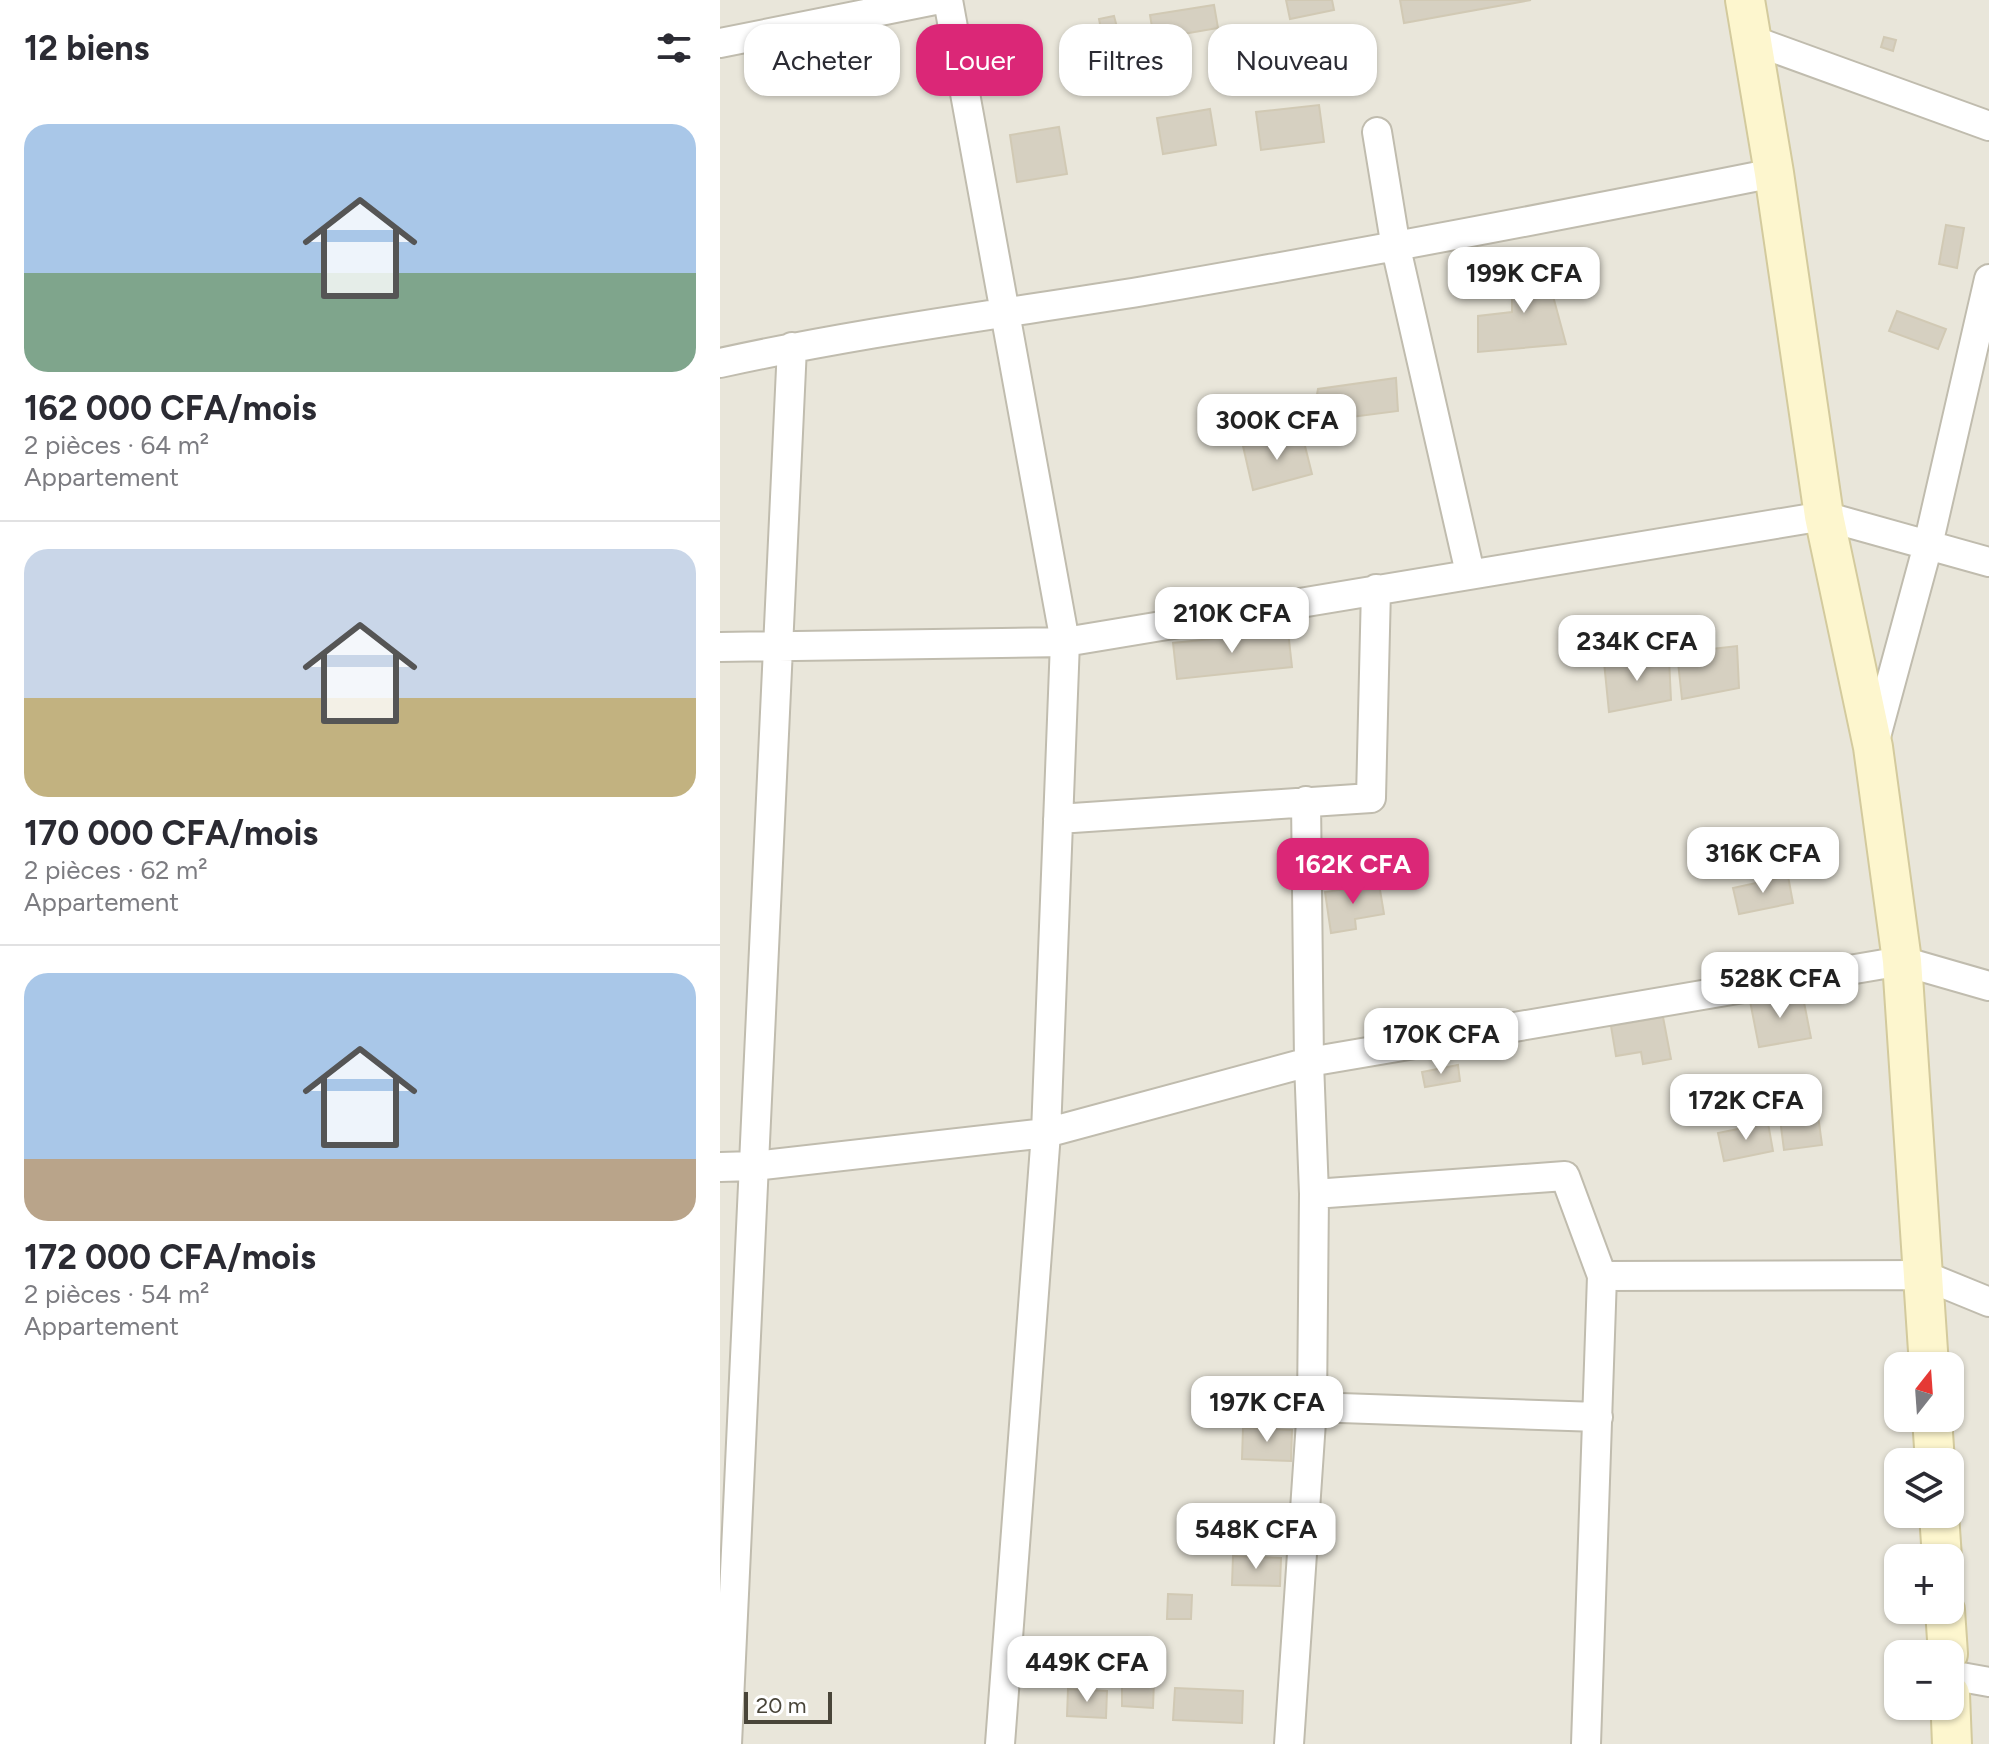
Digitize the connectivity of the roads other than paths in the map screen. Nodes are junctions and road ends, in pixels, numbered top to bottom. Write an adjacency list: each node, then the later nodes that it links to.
1 (935, 0): 5 (street)
2 (948, 0): 11 (street)
3 (1745, 0): 4 (main road)
4 (1752, 40): 6 (street); 8 (main road)
5 (720, 43)
6 (1989, 126)
7 (1377, 132): 9 (street)
8 (1774, 173): 9 (street); 14 (main road)
9 (1396, 248): 11 (street); 17 (street)
10 (1989, 279): 15 (street)
11 (1005, 314): 12 (street); 19 (street)
12 (792, 347): 13 (street); 21 (street)
13 (720, 363)
14 (1824, 516): 15 (street); 17 (street); 22 (main road)
15 (1928, 545): 16 (street); 22 (street)
16 (1989, 562)
17 (1470, 573): 18 (street)
18 (1376, 589): 19 (street); 23 (street)
19 (1065, 642): 21 (street); 24 (street)
20 (720, 647): 21 (street)
21 (778, 647): 29 (street)
22 (1873, 747): 25 (main road)
23 (1306, 801): 24 (street); 27 (street)
24 (1058, 819): 28 (street)
25 (1902, 961): 26 (street); 27 (street); 32 (main road)
26 (1989, 986)
27 (1309, 1062): 28 (street); 31 (street)
28 (1046, 1133): 29 (street); 42 (street)
29 (754, 1166): 30 (street); 41 (street)
30 (720, 1167)
31 (1314, 1194): 33 (street); 36 (street)
32 (1923, 1275): 33 (street); 34 (street); 35 (main road)
33 (1602, 1276): 37 (street)
34 (1989, 1302)
35 (1928, 1352)
36 (1312, 1407): 37 (street); 43 (street)
37 (1598, 1417): 44 (street)
38 (1964, 1678): 39 (street)
39 (1989, 1682)
40 (1951, 1720): 45 (main road)
41 (727, 1744)
42 (1000, 1744)
43 (1289, 1744)
44 (1586, 1744)
45 (1952, 1744)

